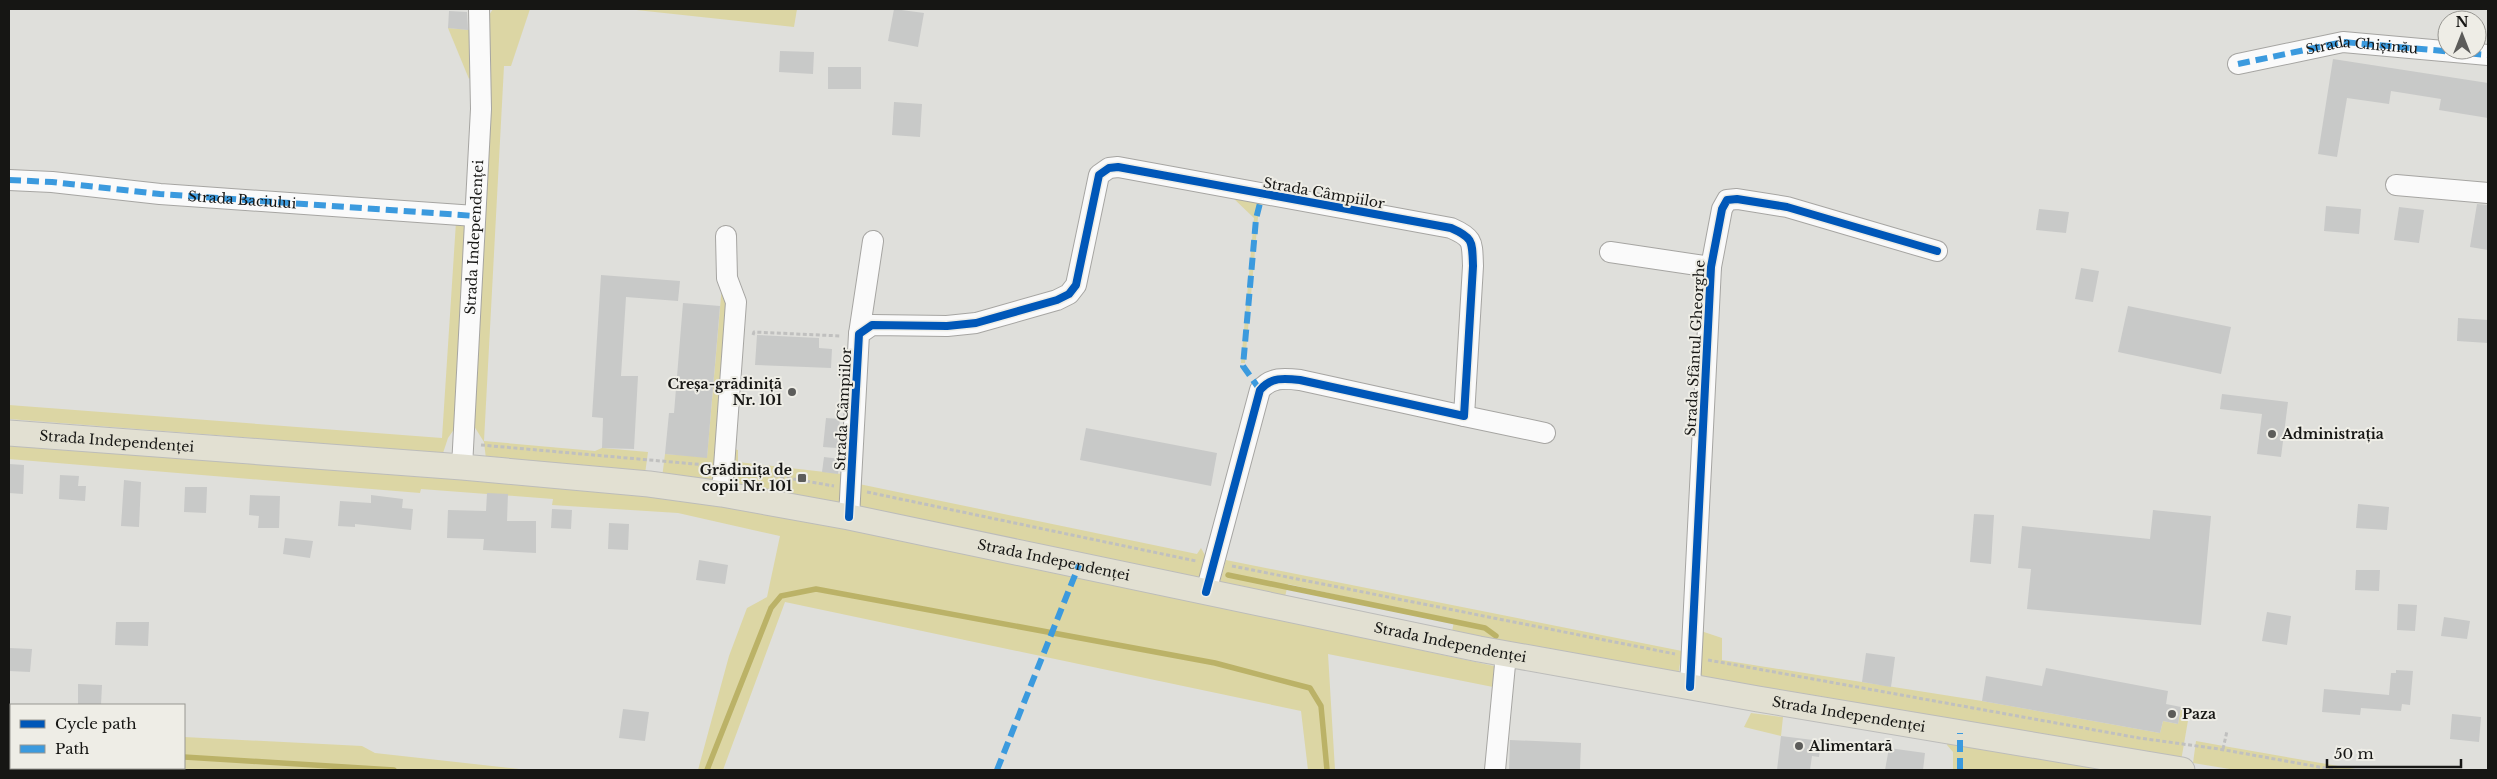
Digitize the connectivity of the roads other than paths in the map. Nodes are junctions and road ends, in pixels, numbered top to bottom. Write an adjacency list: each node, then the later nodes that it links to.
1 (478, 9): 7 (street, Strada Independenței)
2 (2488, 55): 3 (street, Strada Chișinău)
3 (2238, 64)
4 (9, 180): 7 (street, Strada Baciului)
5 (2396, 184): 6 (street)
6 (2488, 193)
7 (475, 216): 17 (street, Strada Independenței)
8 (726, 236): 18 (street)
9 (873, 241): 13 (street, Strada Câmpiilor)
10 (1938, 251): 12 (street, Strada Sfântul Gheorghe)
11 (1610, 252): 12 (street)
12 (1711, 267): 22 (street, Strada Sfântul Gheorghe)
13 (859, 334): 14 (street, Strada Câmpiilor); 19 (street, Strada Câmpiilor)
14 (1464, 416): 15 (street); 20 (street)
15 (1545, 432)
16 (9, 433): 17 (main road, Strada Independenței)
17 (462, 467): 18 (main road, Strada Independenței)
18 (722, 494): 19 (main road, Strada Independenței)
19 (849, 517): 20 (main road, Strada Independenței)
20 (1206, 592): 21 (main road, Strada Independenței)
21 (1506, 654): 22 (main road, Strada Independenței); 23 (street)
22 (1690, 688): 24 (main road, Strada Independenței)
23 (1495, 770)
24 (2182, 770)

